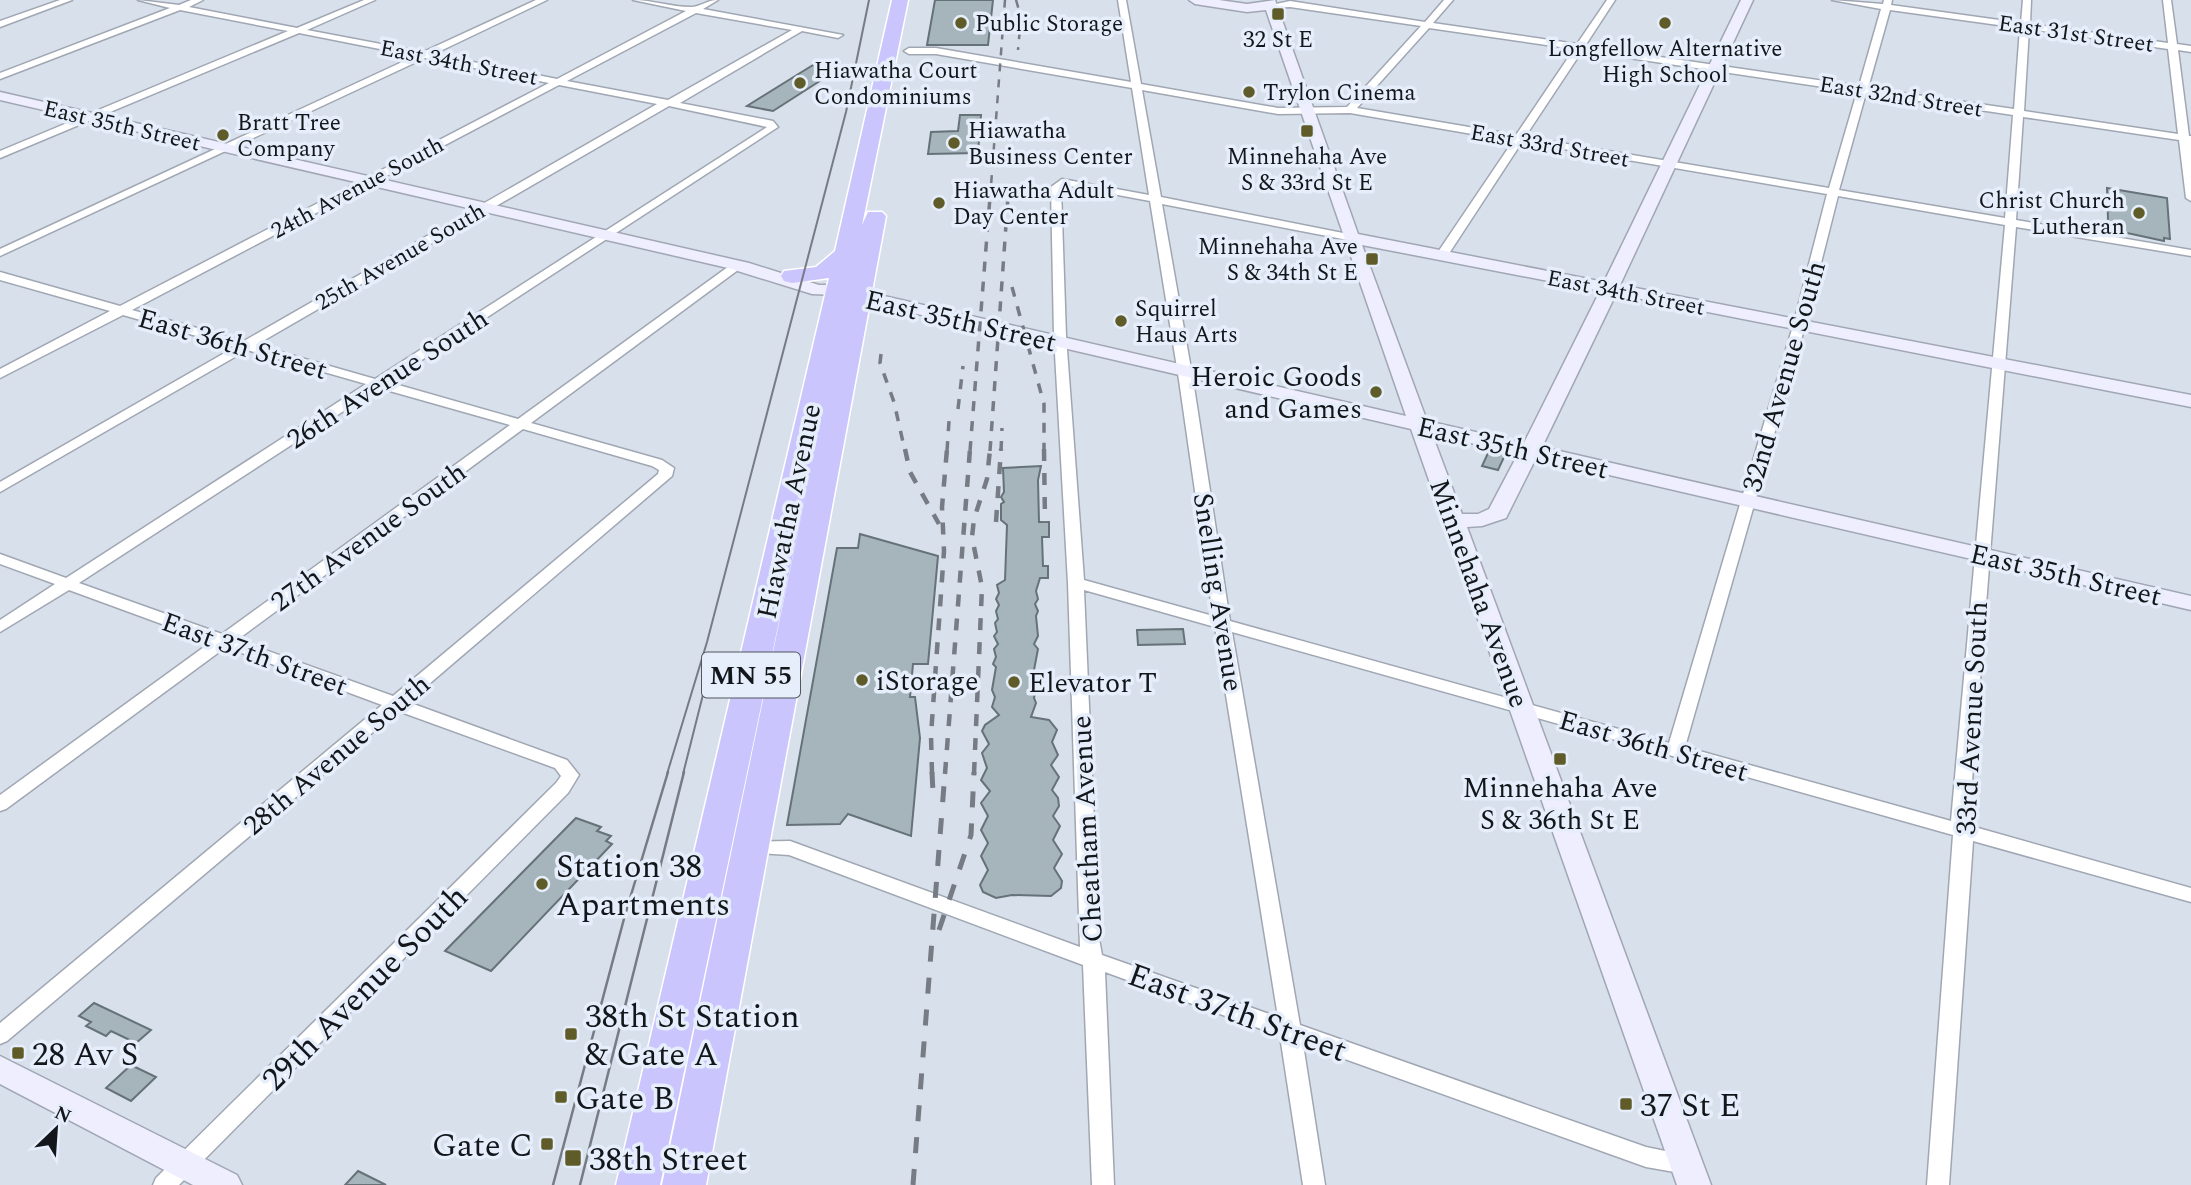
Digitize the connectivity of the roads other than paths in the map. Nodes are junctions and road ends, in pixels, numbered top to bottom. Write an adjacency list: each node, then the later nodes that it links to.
1 (68, 0): 22 (street)
2 (142, 0): 20 (street, East 34th Street)
3 (199, 0): 20 (street)
4 (371, 0): 26 (street)
5 (542, 0): 33 (street)
6 (637, 0): 21 (street)
7 (713, 0): 21 (street, 24th Avenue South)
8 (900, 0): 61 (highway, Hiawatha Avenue / MN 55)
9 (1122, 0): 37 (street, Snelling Avenue)
10 (1195, 0): 18 (street, East 32nd Street)
11 (1449, 0): 23 (street)
12 (1611, 0): 30 (street)
13 (1748, 0): 34 (street)
14 (1836, 0): 19 (street, East 31st Street)
15 (2026, 0): 24 (street, 33rd Avenue South)
16 (2167, 0): 29 (street)
17 (1290, 2): 18 (street, East 32nd Street); 23 (street, East 32nd Street)
18 (1270, 3): 42 (street, Minnehaha Avenue)
19 (1888, 4): 24 (street, East 31st Street); 38 (street, 32nd Avenue South)
20 (180, 8): 26 (street, East 34th Street); 35 (street)
21 (695, 10): 25 (street); 36 (street, 24th Avenue South)
22 (0, 24)
23 (1427, 25): 30 (street, East 32nd Street); 41 (street)
24 (2025, 26): 29 (street, East 31st Street); 43 (street, 33rd Avenue South)
25 (801, 28): 28 (street); 40 (street, 25th Avenue South)
26 (299, 30): 33 (street, East 34th Street); 44 (street)
27 (913, 32): 32 (highway, Hiawatha Avenue / MN 55)
28 (838, 35)
29 (2172, 46): 31 (street, East 31st Street); 47 (street)
30 (1581, 48): 34 (street, East 32nd Street); 46 (street)
31 (2191, 49)
32 (909, 51): 37 (street, East 33rd Street); 68 (highway, Hiawatha Avenue / MN 55)
33 (424, 55): 36 (street, East 34th Street); 48 (street)
34 (1715, 68): 38 (street, East 32nd Street); 50 (street)
35 (0, 76)
36 (558, 81): 40 (street, East 34th Street); 51 (street, 24th Avenue South)
37 (1138, 87): 42 (street, East 33rd Street); 54 (street, Snelling Avenue)
38 (1863, 91): 43 (street, East 32nd Street); 53 (street, 32nd Avenue South)
39 (0, 96): 44 (street, East 35th Street)
40 (669, 103): 45 (street, East 34th Street); 56 (street, 25th Avenue South)
41 (1350, 110): 42 (street, East 33rd Street); 46 (street, East 33rd Street)
42 (1306, 111): 59 (street, Minnehaha Avenue)
43 (2019, 114): 47 (street, East 32nd Street); 57 (street, 33rd Avenue South)
44 (91, 117): 48 (street, East 35th Street); 49 (street)
45 (774, 127): 58 (street, 26th Avenue South)
46 (1519, 139): 50 (street, East 33rd Street); 63 (street)
47 (2188, 139): 55 (street)
48 (224, 148): 51 (street, East 35th Street); 60 (street)
49 (0, 155)
50 (1667, 164): 53 (street, East 33rd Street); 67 (street)
51 (368, 182): 56 (street, East 35th Street); 69 (street, 24th Avenue South)
52 (1062, 182): 54 (street, East 34th Street); 71 (street, Cheatham Avenue)
53 (1833, 193): 57 (street, East 33rd Street); 70 (street, 32nd Avenue South)
54 (1154, 198): 59 (street, East 34th Street); 74 (street, Snelling Avenue)
55 (2191, 198)
56 (482, 209): 58 (street, East 35th Street); 72 (street, 25th Avenue South)
57 (2010, 223): 62 (street, East 33rd Street); 73 (street, 33rd Avenue South)
58 (605, 237): 64 (street, East 35th Street); 76 (street, 26th Avenue South)
59 (1353, 237): 63 (street, East 34th Street); 79 (street, Minnehaha Avenue)
60 (0, 253)
61 (846, 253): 66 (highway); 68 (highway, Hiawatha Avenue / MN 55)
62 (2191, 253)
63 (1442, 255): 67 (street, East 34th Street)
64 (736, 267): 66 (street, East 35th Street); 68 (street, East 35th Street); 78 (street, 27th Avenue South)
65 (0, 276): 69 (street, East 36th Street)
66 (792, 276): 68 (street, East 35th Street)
67 (1611, 290): 70 (street, East 34th Street); 80 (street)
68 (847, 293): 71 (street, East 35th Street); 99 (highway, Hiawatha Avenue / MN 55); 108 (highway, Hiawatha Avenue / MN 55)
69 (121, 311): 72 (street, East 36th Street); 75 (street, 24th Avenue South)
70 (1800, 326): 73 (street, East 34th Street); 83 (street, 32nd Avenue South)
71 (1061, 343): 74 (street, East 35th Street); 87 (street, Cheatham Avenue)
72 (246, 346): 76 (street, East 36th Street); 82 (street, 25th Avenue South)
73 (1998, 365): 77 (street, East 34th Street); 85 (street, 33rd Avenue South)
74 (1185, 372): 79 (street, East 35th Street); 90 (street, Snelling Avenue)
75 (0, 374)
76 (377, 384): 78 (street, East 36th Street); 88 (street, 26th Avenue South)
77 (2191, 401)
78 (520, 424): 81 (street, East 36th Street); 92 (street, 27th Avenue South)
79 (1421, 426): 80 (street, East 35th Street); 84 (street, Minnehaha Avenue)
80 (1529, 452): 83 (street, East 35th Street); 84 (street)
81 (667, 468): 93 (street, 28th Avenue South)
82 (0, 488)
83 (1748, 501): 85 (street, East 35th Street); 95 (street, 32nd Avenue South)
84 (1453, 521): 94 (street, Minnehaha Avenue)
85 (1982, 555): 89 (street, East 35th Street); 98 (street, 33rd Avenue South)
86 (0, 559): 88 (street, East 37th Street)
87 (1076, 583): 90 (street, East 36th Street); 101 (street, Cheatham Avenue)
88 (68, 584): 91 (street, 26th Avenue South); 92 (street, East 37th Street)
89 (2191, 603)
90 (1224, 624): 94 (street, East 36th Street); 102 (street, Snelling Avenue)
91 (0, 627)
92 (224, 641): 93 (street, East 37th Street); 97 (street, 27th Avenue South)
93 (396, 704): 96 (street, East 37th Street); 103 (street, 28th Avenue South)
94 (1521, 708): 95 (street, East 36th Street); 105 (street, Minnehaha Avenue)
95 (1675, 751): 98 (street, East 36th Street)
96 (562, 788): 106 (street, 29th Avenue South)
97 (0, 804)
98 (1962, 831): 100 (street, East 36th Street); 112 (street, 33rd Avenue South)
99 (751, 847): 101 (street, East 37th Street); 109 (highway, Hiawatha Avenue / MN 55)
100 (2191, 895)
101 (1092, 959): 102 (street, East 37th Street); 110 (street, Cheatham Avenue)
102 (1291, 1031): 105 (street, East 37th Street); 111 (street, Snelling Avenue)
103 (0, 1035)
104 (0, 1069): 106 (street)
105 (1690, 1174)
106 (175, 1175): 107 (street)
107 (225, 1185)
108 (638, 1185)
109 (684, 1185)
110 (1103, 1185)
111 (1314, 1185)
112 (1938, 1185)

